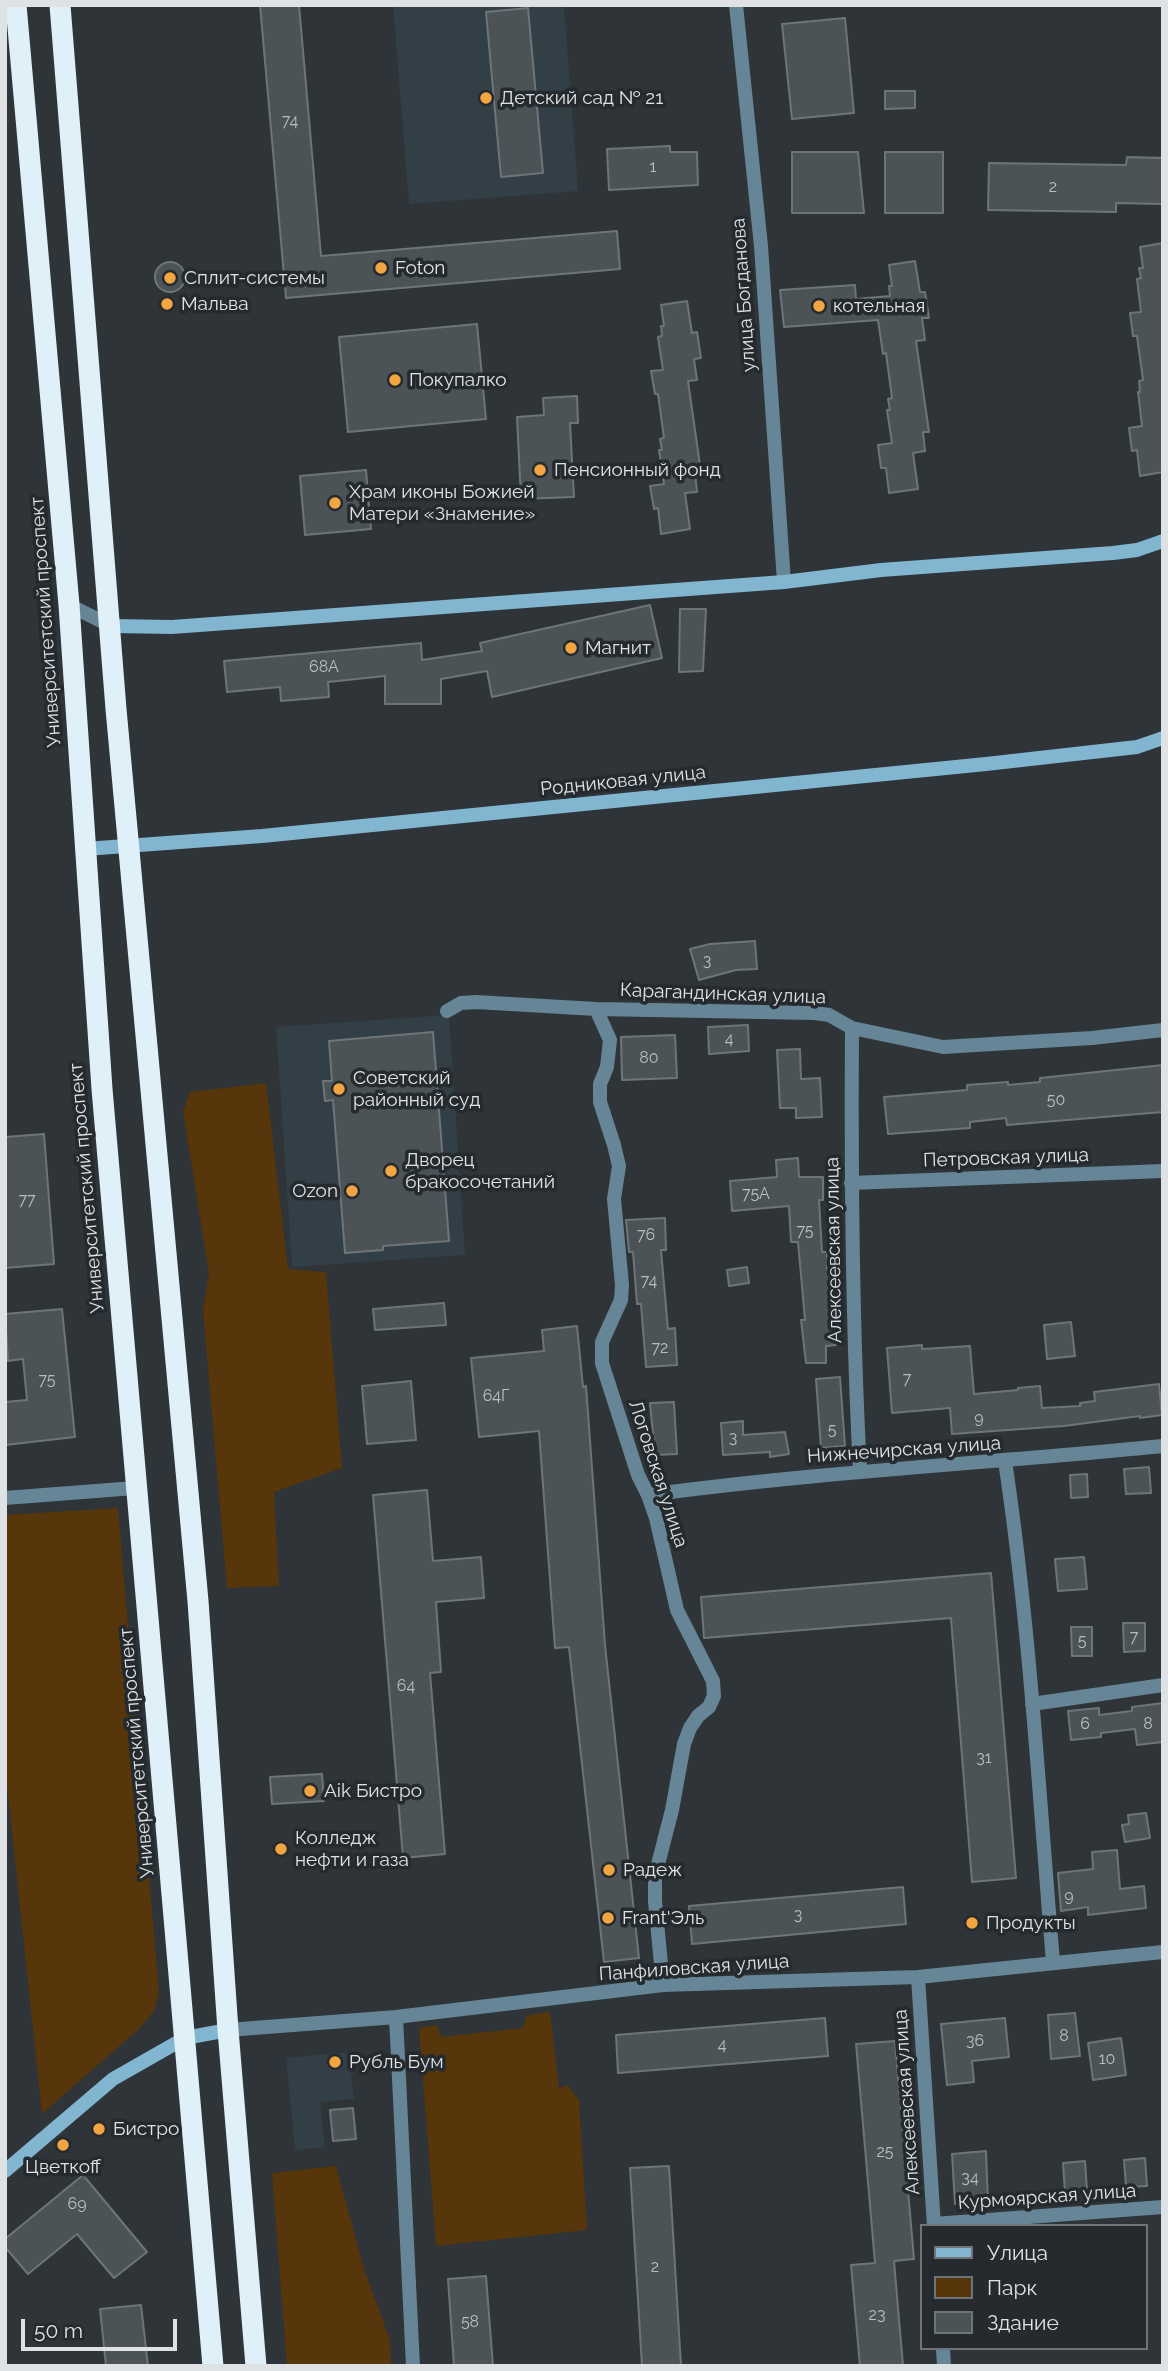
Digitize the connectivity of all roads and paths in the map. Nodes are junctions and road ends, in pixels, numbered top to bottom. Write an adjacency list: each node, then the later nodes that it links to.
1 (16, 5): 6 (highway, Университетский проспект)
2 (60, 5): 7 (highway)
3 (736, 5): 5 (street, улица Богданова)
4 (1163, 541): 5 (street)
5 (784, 582): 7 (street)
6 (69, 605): 7 (street); 10 (highway, Университетский проспект)
7 (111, 626): 9 (highway)
8 (1163, 738): 9 (street, Родниковая улица)
9 (129, 846): 10 (street, Родниковая улица); 30 (highway)
10 (85, 849): 20 (highway, Университетский проспект)
11 (596, 1009): 12 (street, Карагандинская улица); 13 (street, Карагандинская улица); 21 (street, Логовская улица)
12 (447, 1011)
13 (852, 1028): 14 (street, Карагандинская улица); 16 (street, Алексеевская улица)
14 (1163, 1030)
15 (1163, 1171): 16 (street, Петровская улица)
16 (851, 1183): 19 (street, Алексеевская улица)
17 (1163, 1446): 18 (street, Нижнечирская улица)
18 (1005, 1461): 19 (street, Нижнечирская улица); 24 (street)
19 (860, 1471): 21 (street, Нижнечирская улица)
20 (135, 1488): 22 (street); 31 (highway, Университетский проспект)
21 (648, 1495): 28 (street, Логовская улица)
22 (5, 1499)
23 (1163, 1685): 24 (street)
24 (1032, 1704): 26 (street)
25 (1163, 1952): 26 (street, Панфиловская улица)
26 (1053, 1962): 27 (street, Панфиловская улица)
27 (918, 1976): 28 (street, Панфиловская улица); 34 (street, Алексеевская улица)
28 (663, 1985): 29 (street, Панфиловская улица)
29 (396, 2017): 30 (street, Панфиловская улица); 38 (street)
30 (228, 2030): 31 (street); 37 (highway)
31 (185, 2039): 32 (street); 36 (highway, Университетский проспект)
32 (5, 2171)
33 (1163, 2207): 35 (street, Курмоярская улица)
34 (934, 2224)
35 (947, 2224)
36 (213, 2366)
37 (256, 2366)
38 (413, 2366)

